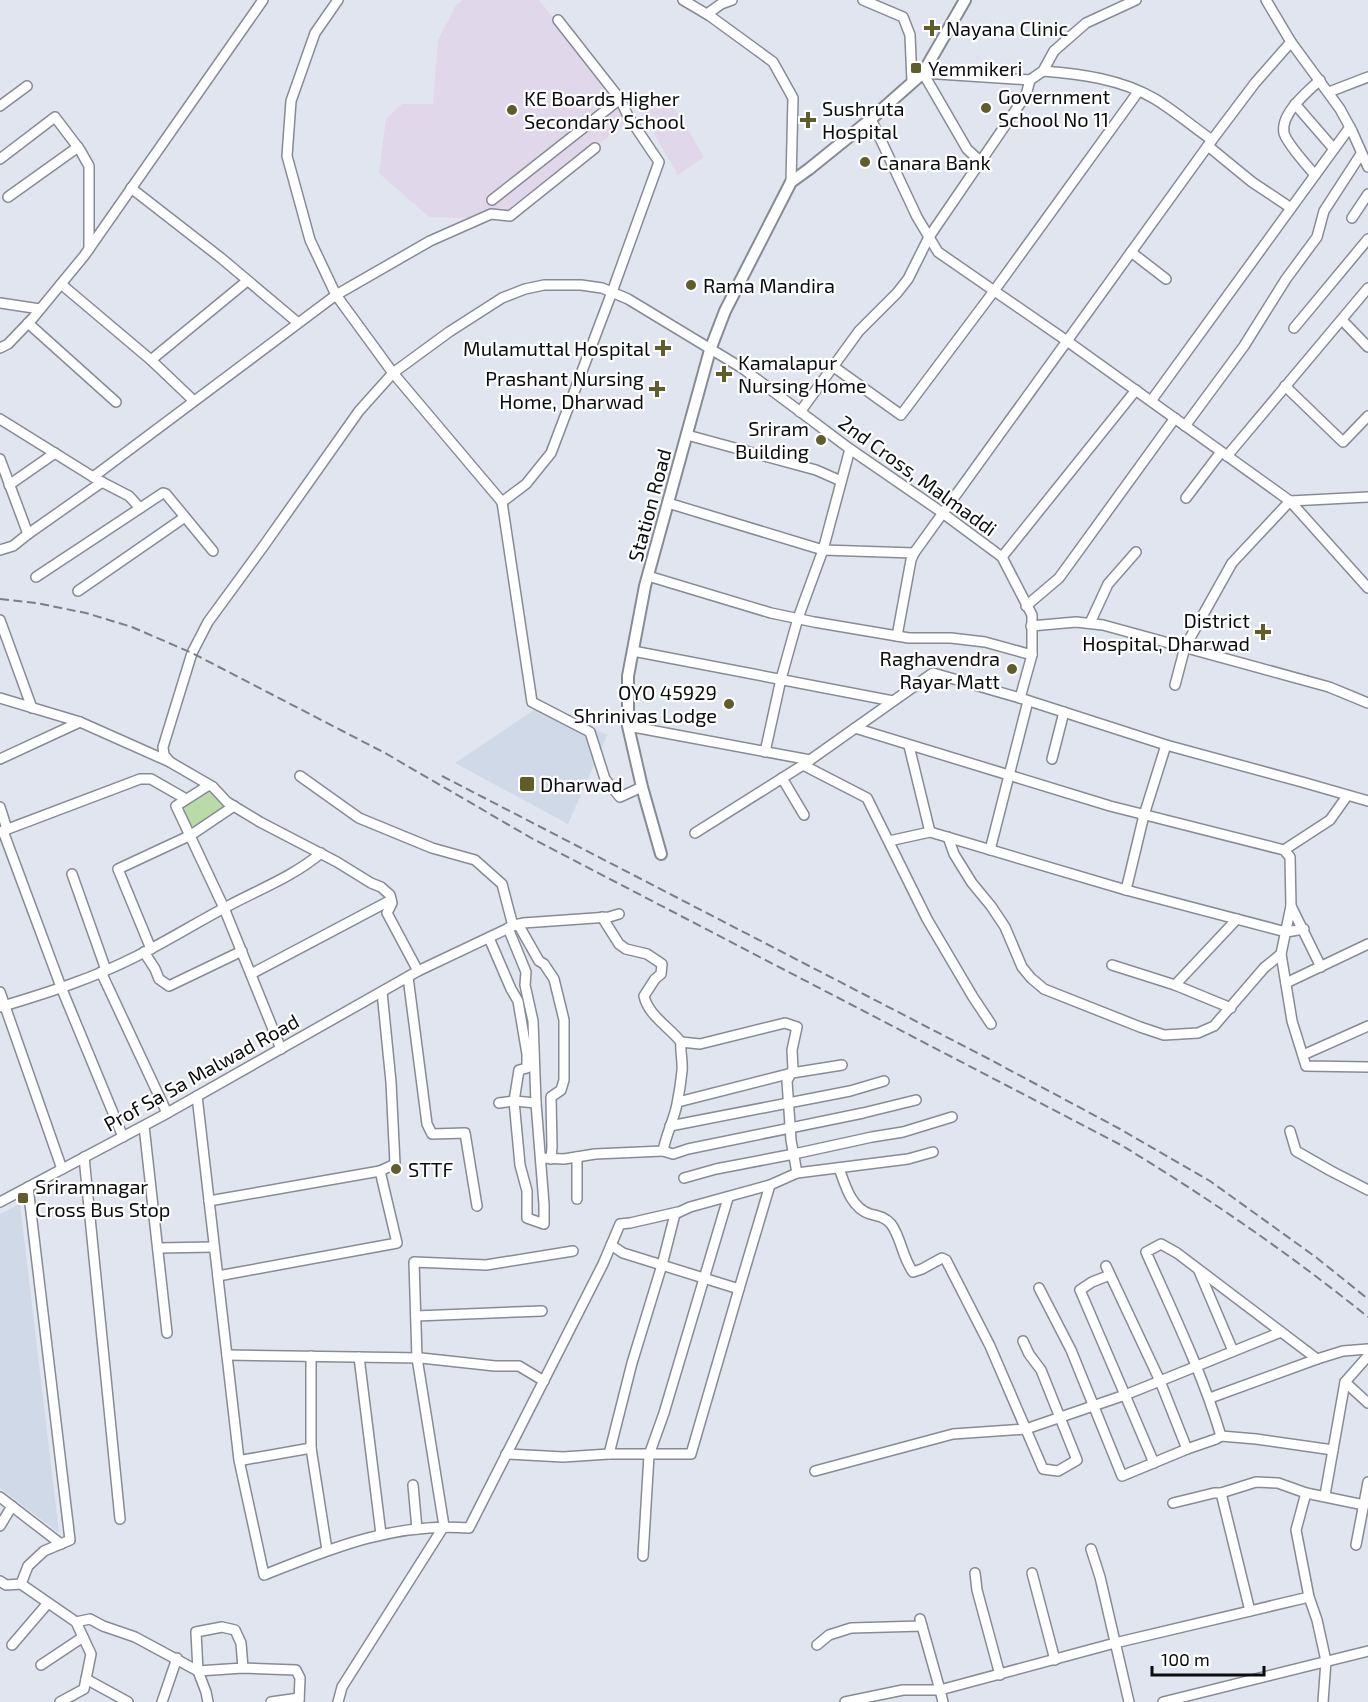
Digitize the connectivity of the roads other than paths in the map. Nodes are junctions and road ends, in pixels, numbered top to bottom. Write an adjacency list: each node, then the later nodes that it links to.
1 (262, 0): 36 (street)
2 (338, 0): 52 (street)
3 (683, 0): 9 (street)
4 (732, 0): 9 (street)
5 (862, 0): 17 (street)
6 (965, 0): 13 (main road)
7 (1266, 0): 11 (street)
8 (1130, 1): 12 (street)
9 (707, 14): 35 (street)
10 (558, 20): 21 (street)
11 (1291, 42): 16 (street); 26 (street)
12 (1043, 70): 15 (street); 19 (street)
13 (922, 72): 15 (street); 17 (main road); 32 (street)
14 (1368, 77): 20 (street)
15 (1030, 80): 32 (street)
16 (1320, 80): 20 (street); 22 (street)
17 (912, 82): 24 (main road)
18 (27, 86): 23 (street)
19 (1138, 92): 26 (street); 50 (street)
20 (1329, 92): 25 (street)
21 (620, 99): 39 (street); 51 (street)
22 (1295, 104): 29 (street); 34 (street)
23 (0, 106)
24 (871, 119): 35 (main road); 42 (street)
25 (1350, 127): 29 (street); 30 (street)
26 (1210, 143): 40 (street); 45 (street)
27 (78, 147): 31 (street); 38 (street); 44 (street)
28 (595, 148): 52 (street)
29 (1333, 148): 34 (street)
30 (1361, 154): 33 (street); 75 (street)
31 (0, 159)
32 (981, 162): 42 (street)
33 (1368, 167)
34 (1315, 175): 40 (street)
35 (791, 182): 62 (main road, Station Road)
36 (131, 188): 44 (street); 47 (street)
37 (1368, 194): 41 (street)
38 (8, 197)
39 (492, 200)
40 (1292, 208): 69 (street)
41 (1352, 218)
42 (929, 237): 50 (street); 64 (street)
43 (1368, 239): 58 (street)
44 (89, 249): 48 (street)
45 (1131, 252): 46 (street); 59 (street)
46 (1166, 279)
47 (247, 281): 56 (street); 63 (street)
48 (61, 284): 54 (street); 63 (street)
49 (1368, 288): 55 (street)
50 (994, 291): 59 (street); 64 (street)
51 (612, 292): 62 (street, 2nd Cross, Malmaddi); 65 (street, 2nd Cross, Malmaddi); 88 (street)
52 (336, 295): 56 (street); 65 (street)
53 (0, 303): 54 (street)
54 (40, 309): 57 (street)
55 (1342, 320): 60 (street); 66 (street)
56 (297, 322): 68 (street)
57 (28, 323): 61 (street); 70 (street)
58 (1294, 328)
59 (1067, 341): 67 (street); 91 (street)
60 (1368, 347)
61 (0, 348)
62 (710, 350): 71 (street, 2nd Cross, Malmaddi); 76 (main road, Station Road)
63 (151, 360): 68 (street)
64 (834, 367): 71 (street)
65 (393, 373): 88 (street); 129 (street, 2nd Cross, Malmaddi)
66 (1285, 386): 72 (street); 79 (street)
67 (1136, 390): 69 (street); 99 (street)
68 (194, 401): 81 (street)
69 (1151, 401): 73 (street)
70 (116, 402)
71 (800, 412): 77 (street, 2nd Cross, Malmaddi)
72 (1368, 416)
73 (1175, 418): 75 (street); 104 (street)
74 (0, 419): 78 (street)
75 (1185, 426): 79 (street)
76 (687, 435): 82 (street); 89 (main road, Station Road)
77 (850, 448): 82 (street); 91 (street, 2nd Cross, Malmaddi)
78 (55, 453): 81 (street); 84 (street)
79 (1224, 454): 86 (street); 87 (street)
80 (0, 459): 84 (street)
81 (93, 477): 83 (street)
82 (841, 481): 95 (street)
83 (102, 482): 90 (street); 93 (street)
84 (9, 485): 93 (street)
85 (1368, 497): 87 (street)
86 (1186, 498)
87 (1290, 501): 102 (street); 110 (street)
88 (502, 502): 135 (street)
89 (668, 503): 95 (street); 100 (main road, Station Road)
90 (140, 508): 92 (street); 101 (street)
91 (943, 513): 98 (street); 99 (street, 2nd Cross, Malmaddi)
92 (185, 518): 96 (street); 103 (street)
93 (28, 534): 94 (street)
94 (0, 550)
95 (822, 550): 98 (street); 105 (street)
96 (213, 551)
97 (1136, 552): 107 (street)
98 (914, 553): 109 (street)
99 (1002, 557): 104 (street, 2nd Cross, Malmaddi)
100 (648, 576): 105 (street); 111 (main road, Station Road)
101 (36, 577)
102 (1368, 588)
103 (78, 591)
104 (1026, 606): 108 (street, 2nd Cross, Malmaddi)
105 (798, 618): 109 (street); 113 (street)
106 (0, 620): 119 (street)
107 (1090, 622): 108 (street); 110 (street)
108 (1031, 626): 112 (street, 2nd Cross, Malmaddi)
109 (897, 636): 112 (street)
110 (1185, 647): 114 (street); 118 (street)
111 (633, 651): 113 (street); 122 (main road, Station Road)
112 (1032, 655): 116 (street, 2nd Cross, Malmaddi)
113 (781, 680): 117 (street); 126 (street)
114 (1175, 685)
115 (0, 698): 119 (street)
116 (1024, 700): 117 (street); 120 (street); 132 (street, 2nd Cross, Malmaddi)
117 (893, 701): 123 (street)
118 (1368, 703)
119 (32, 708): 121 (street)
120 (1064, 712): 124 (street); 128 (street)
121 (80, 722): 127 (street); 129 (street)
122 (628, 726): 126 (street); 135 (main road, Station Road)
123 (855, 728): 125 (street); 130 (street)
124 (1166, 745): 136 (street); 142 (street)
125 (909, 746): 132 (street); 144 (street)
126 (765, 752): 130 (street)
127 (0, 759)
128 (1052, 759)
129 (170, 762): 134 (street)
130 (806, 763): 133 (street); 148 (street)
131 (300, 776): 161 (street)
132 (1009, 776): 142 (street); 149 (street, 2nd Cross, Malmaddi)
133 (782, 778): 141 (street); 145 (street)
134 (209, 785): 137 (street); 139 (street)
135 (642, 787): 152 (main road, Station Road)
136 (1347, 796): 138 (street); 150 (street)
137 (186, 799): 143 (street); 146 (street)
138 (1367, 804)
139 (234, 806): 146 (street); 151 (street)
140 (0, 807): 143 (street)
141 (804, 815)
142 (1144, 815): 150 (street); 154 (street)
143 (3, 830): 177 (street)
144 (930, 832): 147 (street); 148 (street)
145 (695, 833)
146 (191, 835): 157 (street); 166 (street)
147 (948, 837): 149 (street); 181 (street)
148 (890, 841): 182 (street)
149 (990, 850): 154 (street)
150 (1284, 850): 156 (street)
151 (321, 853): 155 (street); 157 (street)
152 (661, 854)
153 (72, 874): 171 (street)
154 (1125, 890): 160 (street)
155 (391, 900): 172 (street); 173 (street)
156 (1292, 906): 162 (street); 163 (street)
157 (224, 908): 166 (street); 167 (street)
158 (619, 914): 159 (street)
159 (602, 917): 161 (street); 184 (street)
160 (1237, 919): 163 (street); 176 (street)
161 (513, 926): 164 (street, Prof Sa Sa Malwad Road); 196 (street); 210 (street)
162 (1304, 929): 163 (street); 170 (street)
163 (1286, 932): 168 (street)
164 (489, 938): 172 (street, Prof Sa Sa Malwad Road); 193 (street)
165 (1368, 944): 170 (street)
166 (147, 950): 167 (street); 171 (street)
167 (242, 951): 173 (street)
168 (1281, 954): 175 (street); 181 (street)
169 (1112, 965): 176 (street)
170 (1321, 967): 175 (street)
171 (103, 971): 177 (street); 198 (street)
172 (418, 971): 174 (street, Prof Sa Sa Malwad Road)
173 (251, 974): 185 (street)
174 (408, 977): 179 (street, Prof Sa Sa Malwad Road); 223 (street)
175 (1286, 983): 186 (street)
176 (1175, 985): 181 (street)
177 (61, 987): 180 (street); 204 (street)
178 (0, 992): 180 (street)
179 (382, 992): 185 (street, Prof Sa Sa Malwad Road); 213 (street)
180 (2, 1006): 212 (street)
181 (1231, 1008)
182 (991, 1024)
183 (1368, 1026): 186 (street)
184 (681, 1042): 189 (street); 194 (street)
185 (280, 1049): 191 (street, Prof Sa Sa Malwad Road)
186 (1303, 1055): 188 (street)
187 (842, 1065): 189 (street)
188 (1368, 1067)
189 (792, 1073): 194 (street); 197 (street)
190 (884, 1081): 197 (street)
191 (197, 1096): 198 (street, Prof Sa Sa Malwad Road); 222 (street)
192 (916, 1100): 202 (street)
193 (514, 1101): 195 (street); 196 (street); 210 (street)
194 (678, 1102): 201 (street)
195 (499, 1103)
196 (536, 1103): 210 (street)
197 (788, 1103): 201 (street); 202 (street)
198 (167, 1113): 200 (street, Prof Sa Sa Malwad Road)
199 (952, 1117): 207 (street)
200 (144, 1126): 204 (street, Prof Sa Sa Malwad Road); 227 (street)
201 (670, 1126): 205 (street)
202 (790, 1128): 205 (street); 207 (street)
203 (1290, 1131): 218 (street)
204 (123, 1137): 208 (street, Prof Sa Sa Malwad Road)
205 (663, 1150): 209 (street)
206 (933, 1152): 211 (street)
207 (794, 1154): 214 (street); 215 (street)
208 (84, 1157): 212 (street, Prof Sa Sa Malwad Road); 277 (street)
209 (577, 1157): 210 (street); 220 (street)
210 (546, 1158)
211 (839, 1168): 214 (street); 257 (street)
212 (62, 1169): 217 (street, Prof Sa Sa Malwad Road)
213 (380, 1171): 222 (street); 231 (street)
214 (797, 1173): 216 (street)
215 (684, 1178)
216 (770, 1185): 219 (street); 234 (street)
217 (28, 1187): 221 (street, Prof Sa Sa Malwad Road); 282 (street)
218 (1368, 1190)
219 (728, 1198): 224 (street); 232 (street)
220 (577, 1199)
221 (1, 1200)
222 (209, 1201): 226 (street)
223 (477, 1206)
224 (675, 1214): 225 (street); 229 (street)
225 (611, 1245): 229 (street); 249 (street)
226 (214, 1247): 227 (street); 231 (street)
227 (158, 1248): 238 (street)
228 (573, 1251): 236 (street)
229 (662, 1265): 232 (street); 263 (street)
230 (1199, 1270): 237 (street); 241 (street); 248 (street)
231 (218, 1276): 242 (street)
232 (705, 1278): 234 (street); 264 (street)
233 (1039, 1288): 255 (street)
234 (739, 1289): 264 (street)
235 (542, 1311): 236 (street)
236 (416, 1316): 246 (street)
237 (1281, 1332): 241 (street); 247 (street)
238 (167, 1333)
239 (1023, 1341): 256 (street)
240 (1368, 1349): 247 (street)
241 (1233, 1352): 248 (street)
242 (227, 1355): 243 (street); 285 (street)
243 (311, 1356): 245 (street); 259 (street)
244 (1368, 1356): 251 (street)
245 (359, 1357): 246 (street); 281 (street)
246 (417, 1359): 249 (street); 279 (street)
247 (1317, 1359): 253 (street)
248 (1196, 1365): 250 (street); 253 (street)
249 (544, 1381): 262 (street)
250 (1160, 1381): 252 (street); 252 (street); 260 (street)
251 (1345, 1382): 254 (street); 261 (street)
252 (1125, 1395): 255 (street); 266 (street)
253 (1210, 1398): 258 (street)
254 (1368, 1403)
255 (1094, 1407): 256 (street); 266 (street)
256 (1061, 1418): 257 (street); 257 (street)
257 (1026, 1430): 267 (street)
258 (1221, 1436): 260 (street); 261 (street)
259 (311, 1448): 265 (street); 285 (street)
260 (1187, 1449): 266 (street)
261 (1333, 1450): 272 (street)
262 (506, 1454): 263 (street); 279 (street)
263 (609, 1454): 264 (street)
264 (649, 1455): 286 (street)
265 (243, 1460)
266 (1154, 1463)
267 (815, 1471)
268 (1368, 1482): 275 (street)
269 (414, 1485): 280 (street)
270 (1306, 1492): 271 (street); 272 (street); 291 (street)
271 (1221, 1493): 274 (street); 293 (street)
272 (1325, 1495): 275 (street)
273 (0, 1497): 276 (street)
274 (1173, 1503)
275 (1364, 1504): 283 (street)
276 (12, 1506): 278 (street); 282 (street)
277 (120, 1519)
278 (0, 1526)
279 (444, 1526): 280 (street); 316 (street)
280 (417, 1529): 281 (street)
281 (381, 1534): 285 (street)
282 (61, 1544): 290 (street)
283 (1356, 1545)
284 (1092, 1549): 296 (street)
285 (327, 1550)
286 (643, 1556)
287 (975, 1573): 306 (street)
288 (1032, 1573): 301 (street)
289 (0, 1581): 290 (street)
290 (21, 1584): 292 (street)
291 (1309, 1597): 293 (street); 302 (street)
292 (48, 1603): 294 (street); 297 (street)
293 (1250, 1611): 296 (street)
294 (76, 1622): 295 (street); 300 (street)
295 (83, 1637): 303 (street); 307 (street)
296 (1115, 1643): 301 (street); 320 (street)
297 (12, 1645)
298 (817, 1645): 309 (street)
299 (1368, 1651): 302 (street)
300 (177, 1658): 305 (street); 313 (street)
301 (1055, 1660): 306 (street)
302 (1326, 1661): 321 (street); 322 (street)
303 (41, 1665)
304 (243, 1668): 305 (street); 305 (street); 310 (street)
305 (198, 1671): 314 (street)
306 (1000, 1675): 309 (street)
307 (86, 1679): 311 (street); 312 (street)
308 (903, 1690): 309 (street); 317 (street); 318 (street)
309 (940, 1690): 319 (street)
310 (299, 1700): 315 (street)
311 (60, 1702)
312 (128, 1702)
313 (162, 1702)
314 (208, 1702)
315 (271, 1702)
316 (338, 1702)
317 (845, 1702)
318 (905, 1702)
319 (943, 1702)
320 (1129, 1702)
321 (1163, 1702)
322 (1323, 1702)

